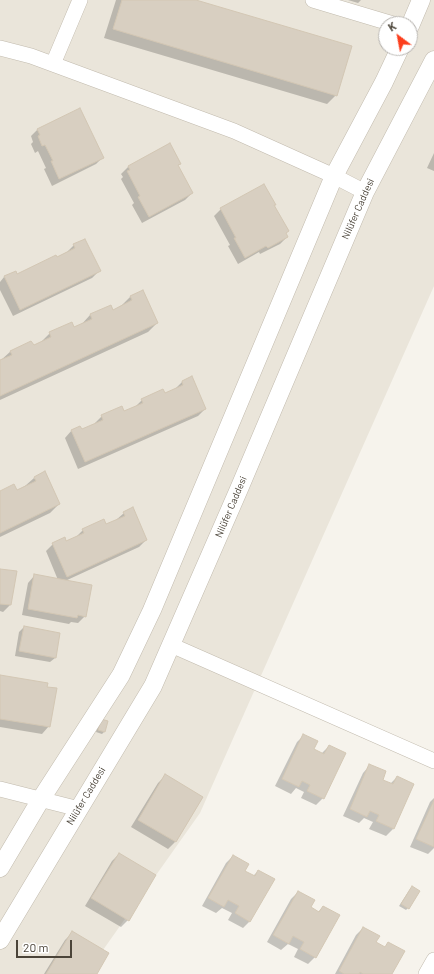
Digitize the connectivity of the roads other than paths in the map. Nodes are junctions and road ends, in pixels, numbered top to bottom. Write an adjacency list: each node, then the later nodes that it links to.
1 (80, 0): 9 (street)
2 (313, 0): 5 (street)
3 (421, 0): 4 (street)
4 (414, 16)
5 (378, 20)
6 (0, 48): 9 (street)
7 (396, 56): 10 (street)
8 (434, 60): 11 (street, Nilüfer Caddesi)
9 (53, 64): 10 (street)
10 (334, 176): 11 (street); 15 (street)
11 (365, 192): 12 (street, Nilüfer Caddesi)
12 (171, 645): 13 (street); 16 (street, Nilüfer Caddesi)
13 (434, 760)
14 (0, 789): 15 (street)
15 (41, 799): 16 (street); 17 (street)
16 (79, 808): 18 (street, Nilüfer Caddesi)
17 (0, 868)
18 (0, 940)
19 (434, 960): 20 (street)
20 (426, 974)

